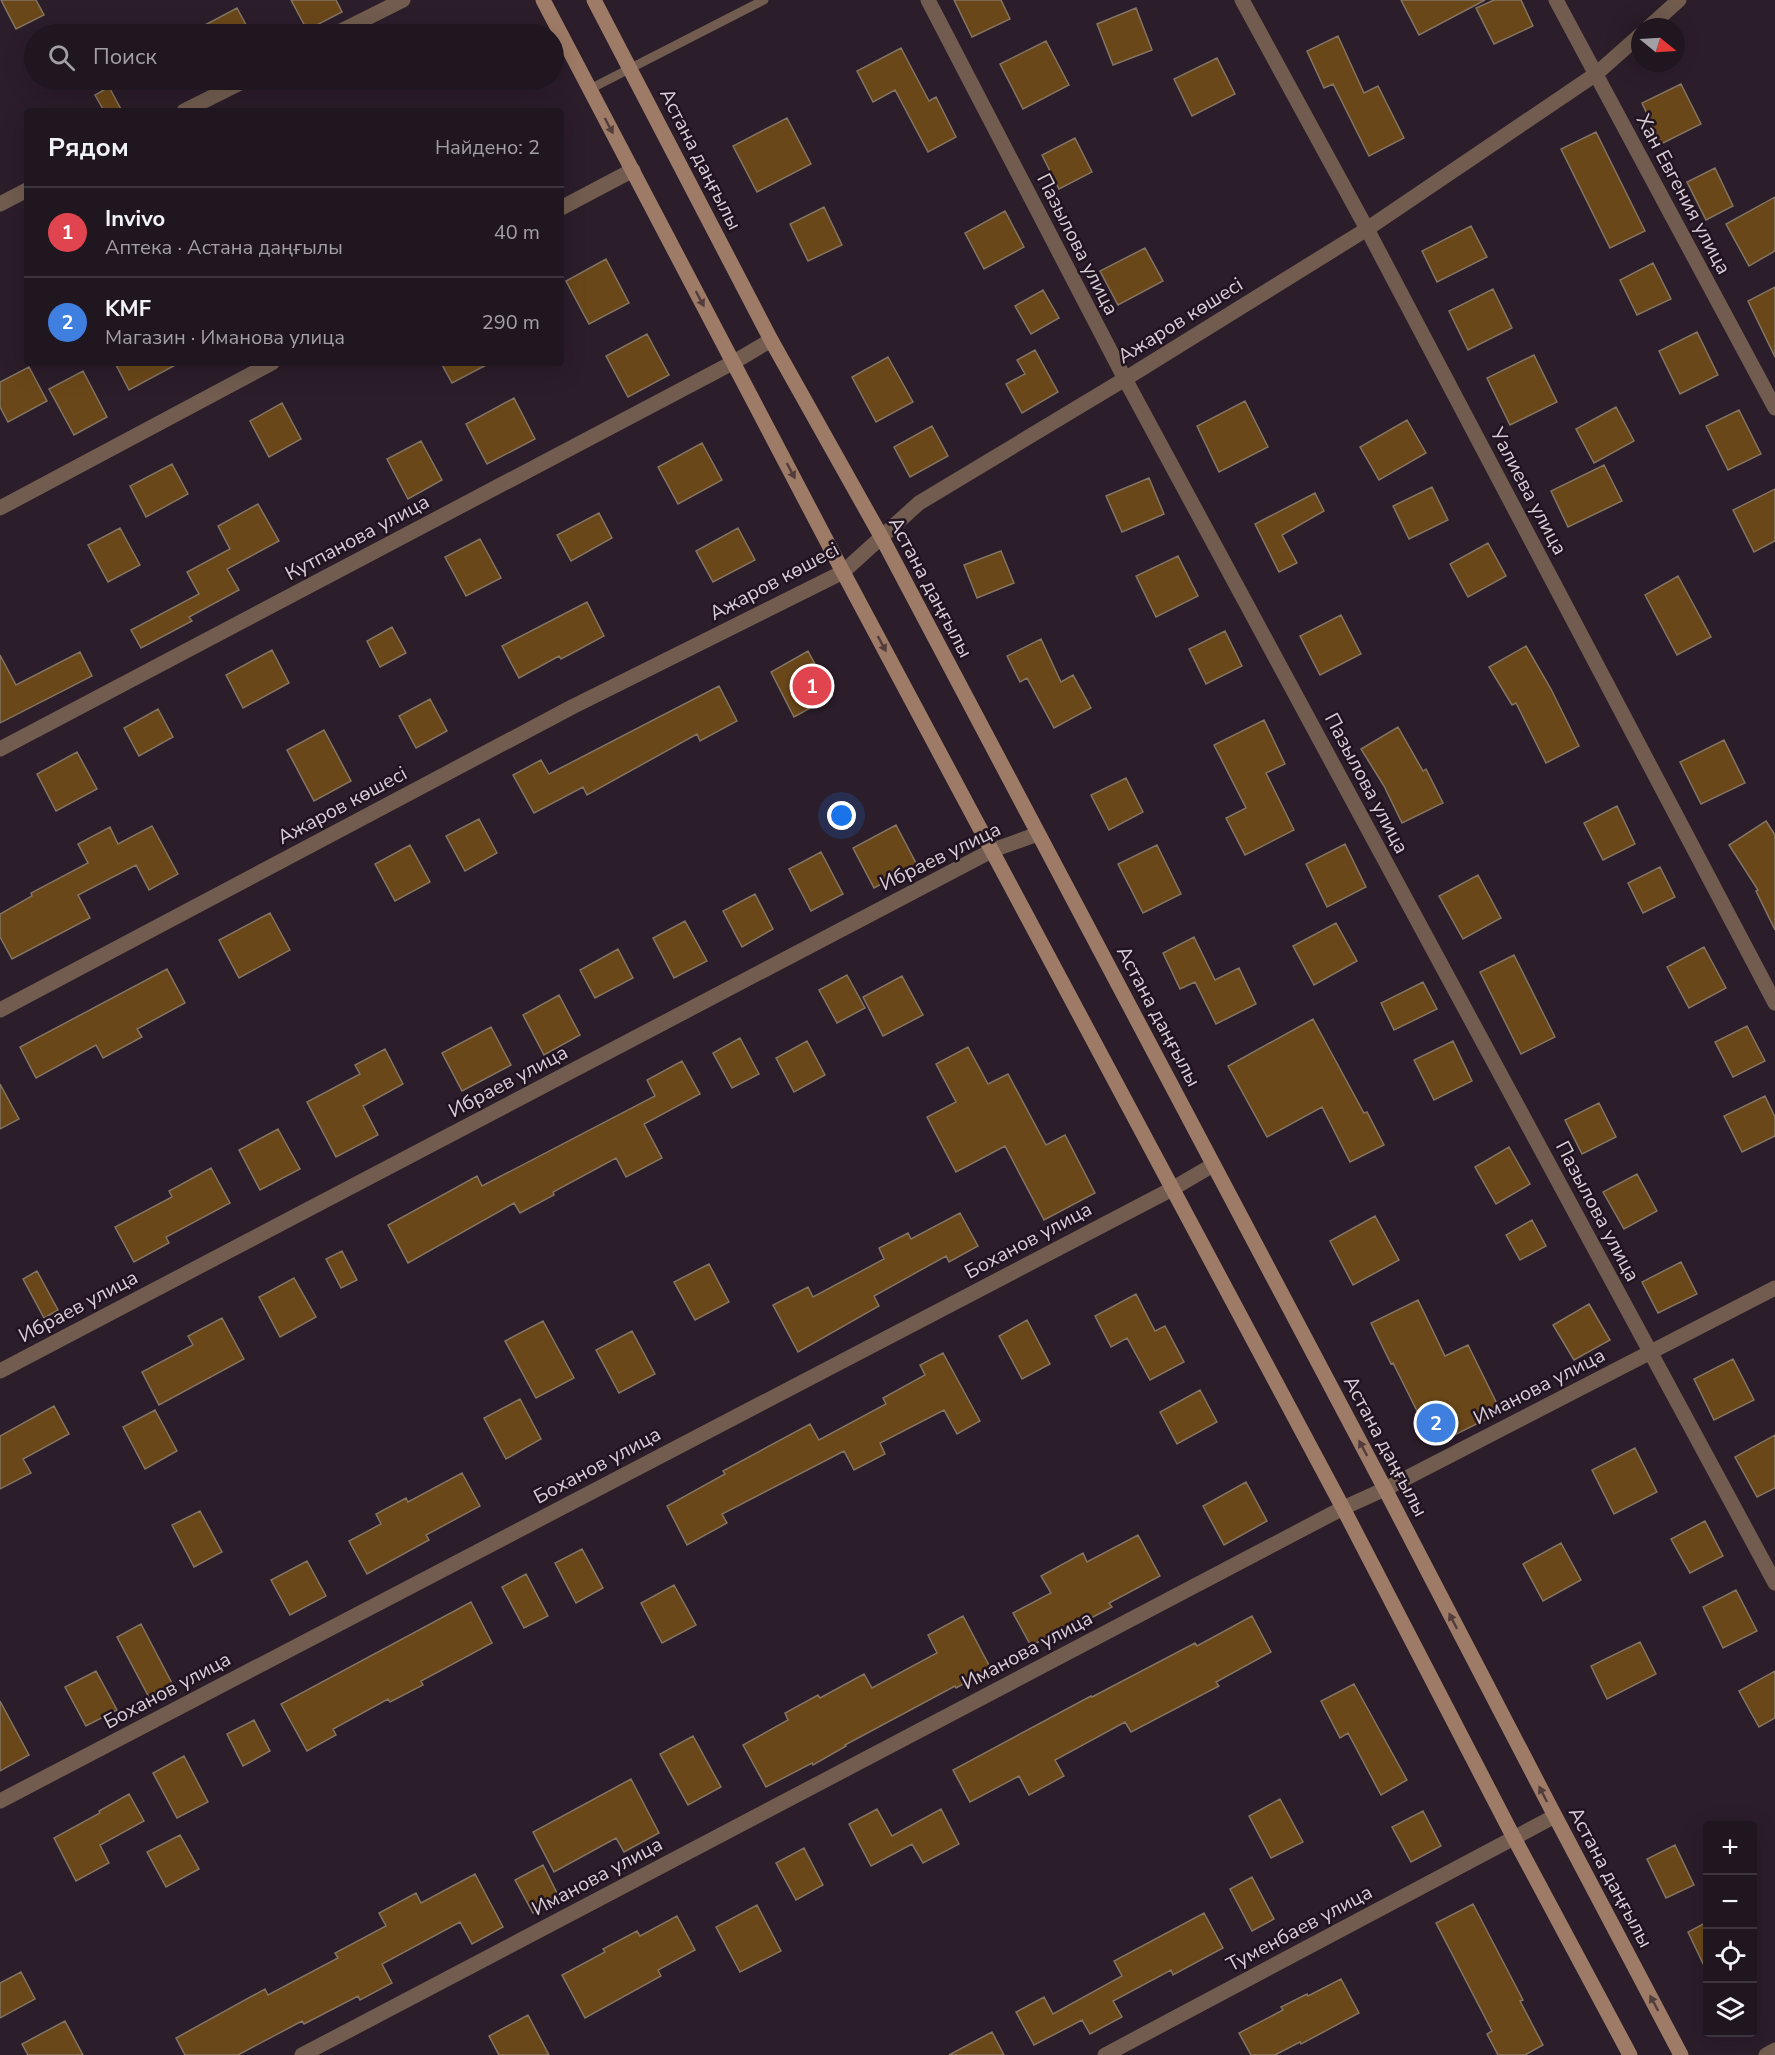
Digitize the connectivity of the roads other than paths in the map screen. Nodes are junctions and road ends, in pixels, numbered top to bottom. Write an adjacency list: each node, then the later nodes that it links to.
1 (403, 0): 10 (street)
2 (543, 0): 11 (street)
3 (594, 0): 14 (street, Астана даңғылы)
4 (764, 0): 14 (lane)
5 (928, 0): 27 (street, Пазылова улица)
6 (1242, 0): 23 (street, Уалиева улица)
7 (1556, 0): 15 (street, Хан Евгения улица)
8 (1679, 0): 9 (street)
9 (1658, 18)
10 (355, 24)
11 (556, 24)
12 (564, 40): 16 (street)
13 (1631, 43): 15 (street, Ажаров көшесі)
14 (630, 67): 16 (lane); 24 (street, Астана даңғылы)
15 (1596, 74): 23 (street, Ажаров көшесі); 28 (street, Хан Евгения улица)
16 (590, 89): 19 (street, one-way to 19)
17 (226, 90): 18 (street)
18 (190, 108)
19 (633, 170): 22 (street); 25 (street, one-way to 25)
20 (24, 192): 21 (street)
21 (0, 204)
22 (564, 206)
23 (1367, 229): 27 (street, Ажаров көшесі); 35 (street, Уалиева улица)
24 (771, 340): 25 (street, Кутпанова улица); 30 (street, Астана даңғылы)
25 (734, 362): 31 (street, one-way to 31); 32 (street, Кутпанова улица)
26 (266, 366): 29 (street)
27 (1125, 379): 30 (street, Ажаров көшесі); 40 (street, Пазылова улица)
28 (1775, 408)
29 (0, 508)
30 (882, 538): 31 (street, Ажаров көшесі); 33 (street, Астана даңғылы)
31 (843, 572): 34 (street, one-way to 34); 36 (street, Ажаров көшесі)
32 (0, 749)
33 (1038, 834): 34 (street, Ибраев улица); 37 (street, Астана даңғылы)
34 (993, 850): 38 (street); 41 (street, Ибраев улица)
35 (1775, 1003)
36 (0, 1010)
37 (1213, 1165): 38 (street, Боханов улица); 42 (street, Астана даңғылы, one-way to 37)
38 (1172, 1189): 43 (street); 45 (street, Боханов улица)
39 (1775, 1288): 40 (street, Иманова улица)
40 (1650, 1353): 42 (street, Иманова улица); 44 (street, Пазылова улица)
41 (0, 1371)
42 (1385, 1489): 43 (street, Иманова улица); 46 (street, Астана даңғылы, one-way to 42)
43 (1343, 1508): 47 (street); 49 (street, Иманова улица)
44 (1775, 1583)
45 (0, 1801)
46 (1555, 1816): 47 (street, Туменбаев улица); 52 (street, Астана даңғылы, one-way to 46)
47 (1514, 1838): 50 (street, Туменбаев улица); 51 (street)
48 (1775, 2050): 53 (street)
49 (302, 2055)
50 (1105, 2055)
51 (1630, 2055)
52 (1681, 2055)
53 (1766, 2055)

